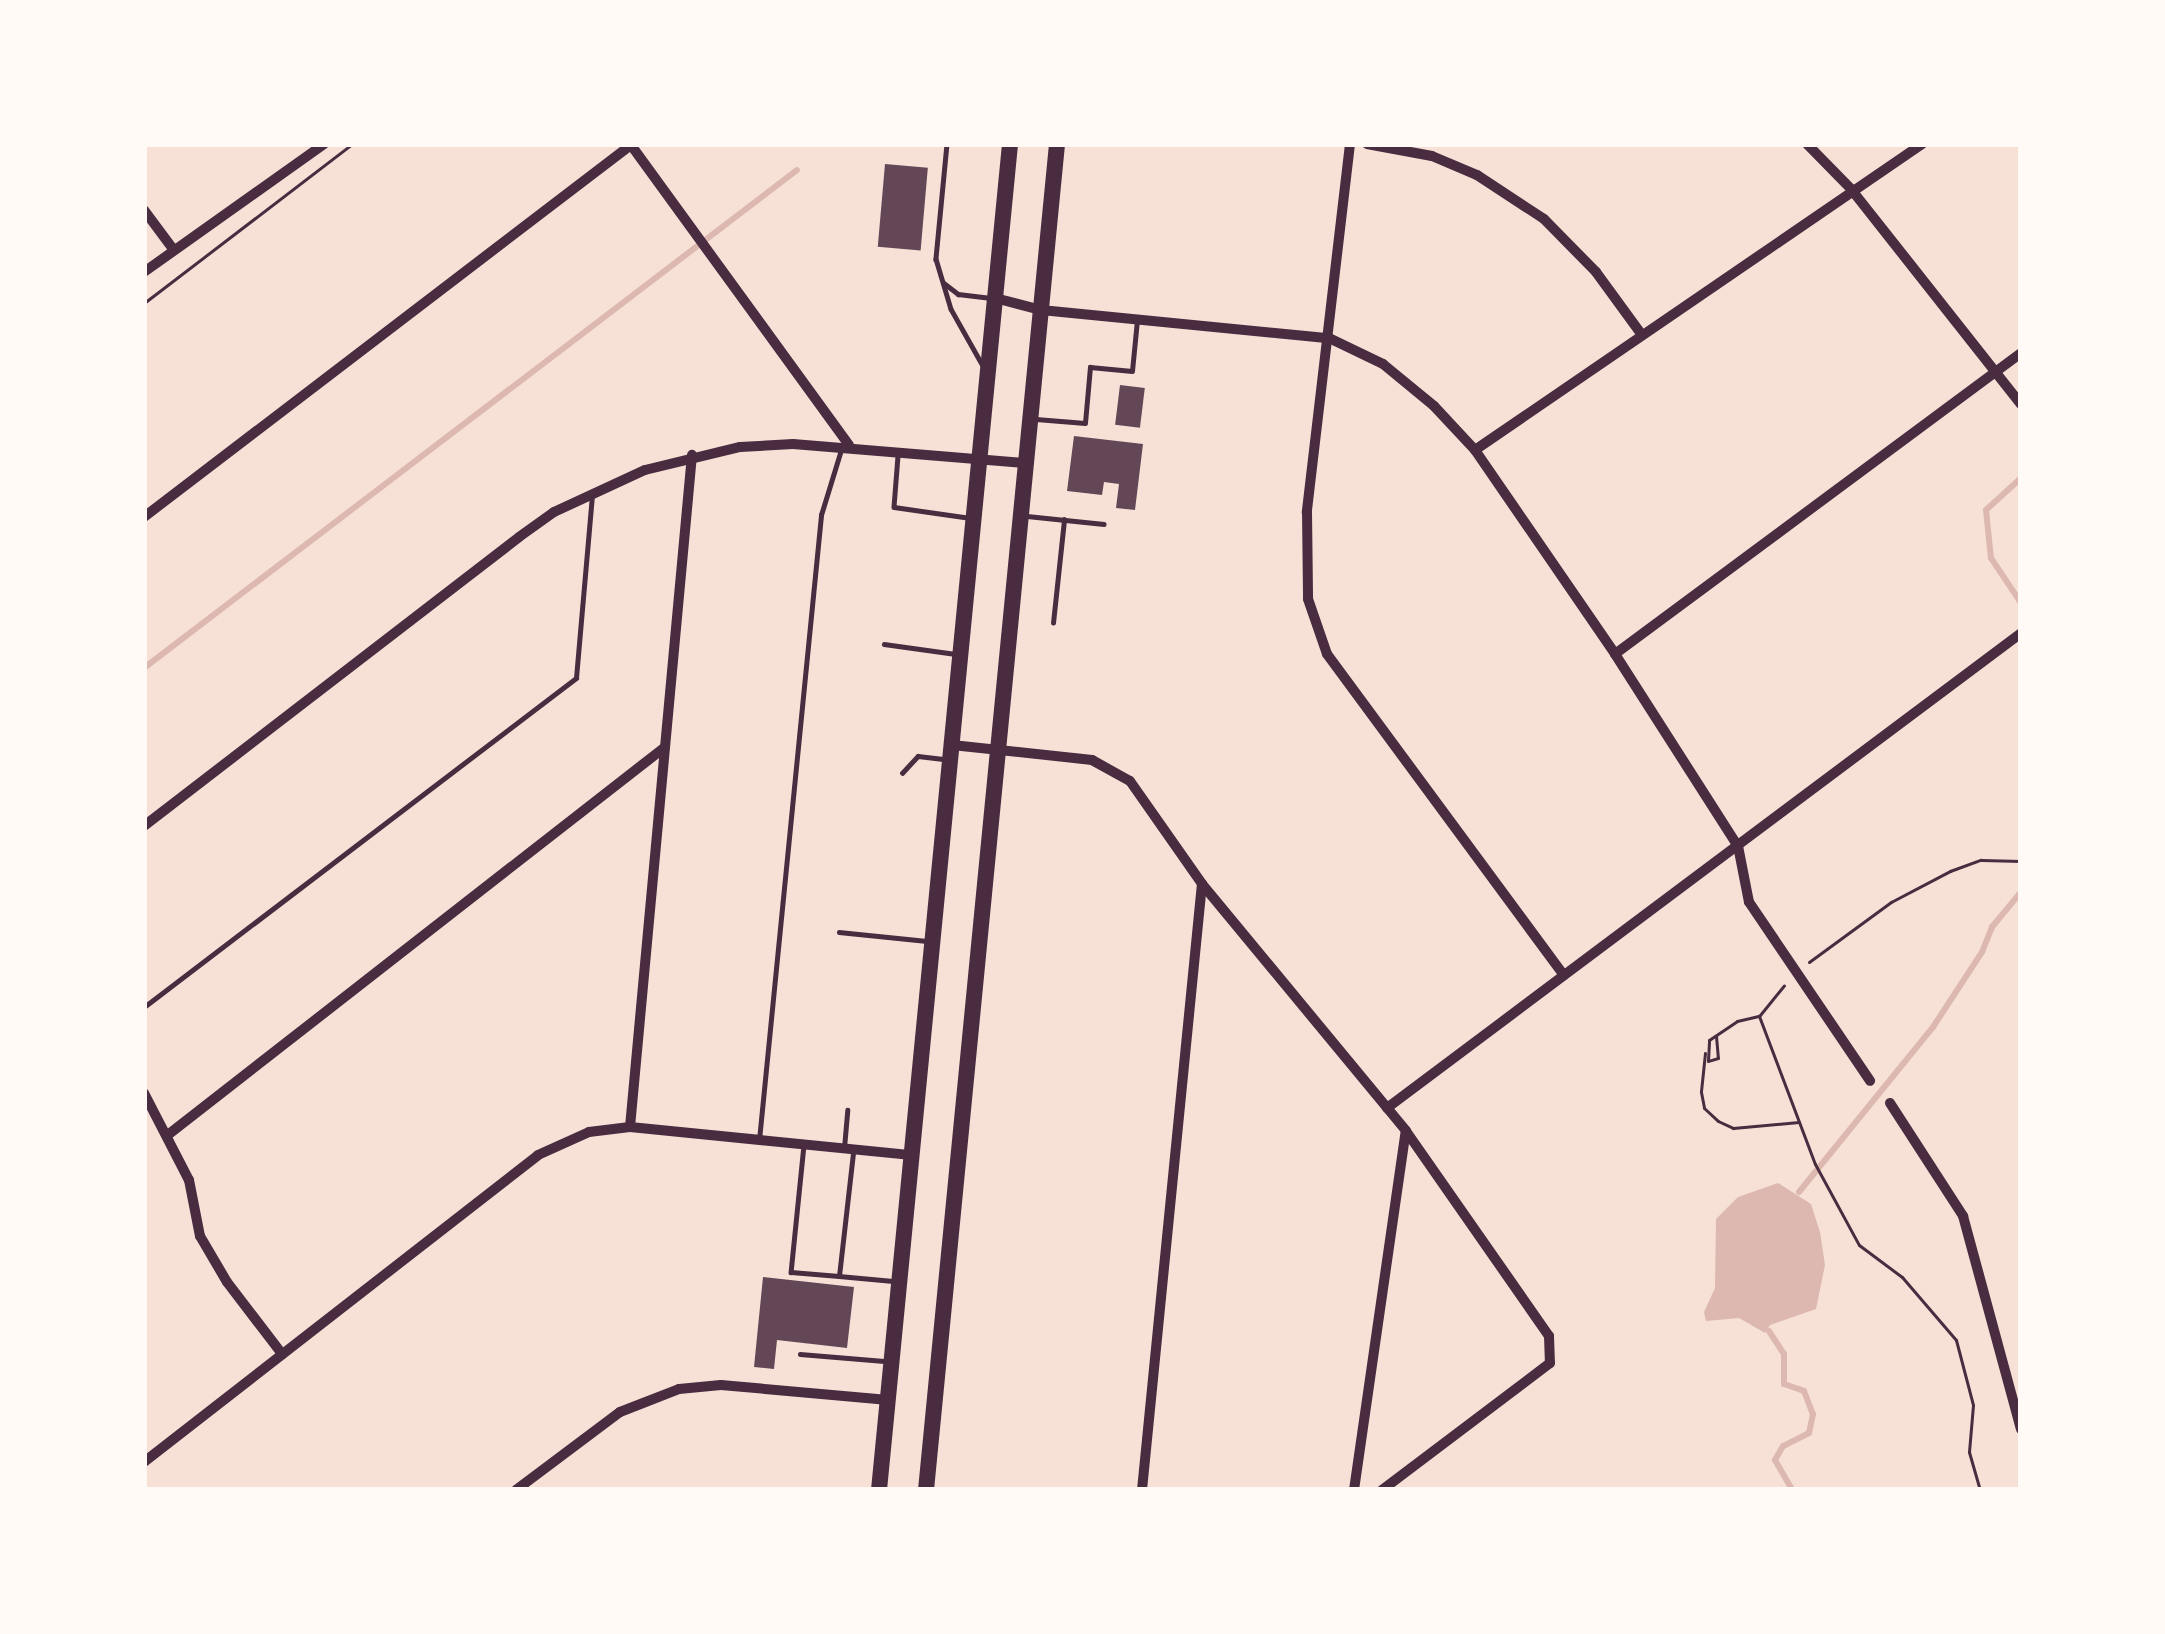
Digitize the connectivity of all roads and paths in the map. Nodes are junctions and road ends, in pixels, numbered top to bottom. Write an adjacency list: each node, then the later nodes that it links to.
1 (324, 144): 13 (street)
2 (352, 144): 17 (path)
3 (947, 144): 15 (lane)
4 (1010, 144): 16 (highway)
5 (1057, 144): 18 (highway)
6 (1350, 144): 21 (street)
7 (1367, 144): 20 (street)
8 (1807, 144): 11 (street)
9 (1922, 144): 11 (street)
10 (632, 145): 27 (street); 35 (street)
11 (1851, 189): 20 (street); 23 (street)
12 (144, 210): 13 (street)
13 (173, 249): 14 (street)
14 (144, 272)
15 (943, 282): 16 (lane); 24 (lane)
16 (994, 298): 18 (street); 24 (highway)
17 (144, 303)
18 (1041, 310): 19 (street); 26 (highway)
19 (1137, 319): 21 (street); 26 (lane)
20 (1642, 335): 28 (street)
21 (1329, 338): 28 (street); 54 (street)
22 (2021, 352): 23 (street)
23 (1996, 370): 25 (street); 42 (street)
24 (988, 374): 31 (highway)
25 (2021, 404)
26 (1030, 418): 32 (highway)
27 (846, 445): 29 (street); 30 (street); 69 (lane)
28 (1475, 450): 42 (street)
29 (898, 451): 31 (street); 36 (lane)
30 (692, 455): 33 (street); 44 (street)
31 (980, 458): 32 (street); 36 (highway)
32 (1026, 463): 34 (highway)
33 (593, 493): 48 (street); 56 (lane)
34 (1021, 515): 37 (lane); 45 (highway)
35 (144, 518)
36 (974, 518): 43 (highway)
37 (1064, 520): 38 (lane); 39 (lane)
38 (1104, 524)
39 (1053, 623)
40 (2019, 634): 49 (street)
41 (884, 644): 43 (lane)
42 (1615, 654): 49 (street)
43 (960, 655): 46 (highway)
44 (665, 747): 66 (street); 68 (street)
45 (998, 750): 46 (street); 51 (street); 83 (highway)
46 (951, 752): 47 (lane); 53 (highway)
47 (902, 773)
48 (144, 826)
49 (1738, 846): 54 (street); 55 (street)
50 (2021, 861): 55 (path)
51 (1202, 884): 63 (street); 84 (street)
52 (839, 932): 53 (lane)
53 (933, 941): 72 (highway)
54 (1564, 975): 63 (street)
55 (1795, 975): 57 (path); 60 (street)
56 (144, 1007)
57 (1759, 1016): 58 (path); 65 (path)
58 (1716, 1036): 59 (path); 59 (path)
59 (1705, 1052): 65 (path)
60 (1870, 1081)
61 (144, 1093): 68 (street)
62 (1889, 1103): 79 (street)
63 (1387, 1108): 67 (street)
64 (847, 1110): 71 (lane)
65 (1801, 1123): 87 (path)
66 (630, 1127): 69 (street); 75 (street)
67 (1406, 1131): 85 (street); 86 (street)
68 (169, 1134): 75 (street)
69 (759, 1140): 70 (street)
70 (804, 1144): 71 (street); 73 (lane)
71 (849, 1149): 72 (street); 73 (lane)
72 (912, 1155): 74 (highway)
73 (839, 1276): 74 (lane)
74 (900, 1282): 77 (highway)
75 (282, 1354): 80 (street)
76 (800, 1354): 77 (lane)
77 (892, 1361): 78 (highway)
78 (888, 1400): 81 (street); 82 (highway)
79 (2021, 1429)
80 (144, 1462)
81 (516, 1490)
82 (879, 1490)
83 (926, 1490)
84 (1142, 1490)
85 (1354, 1490)
86 (1382, 1490)
87 (1980, 1490)

